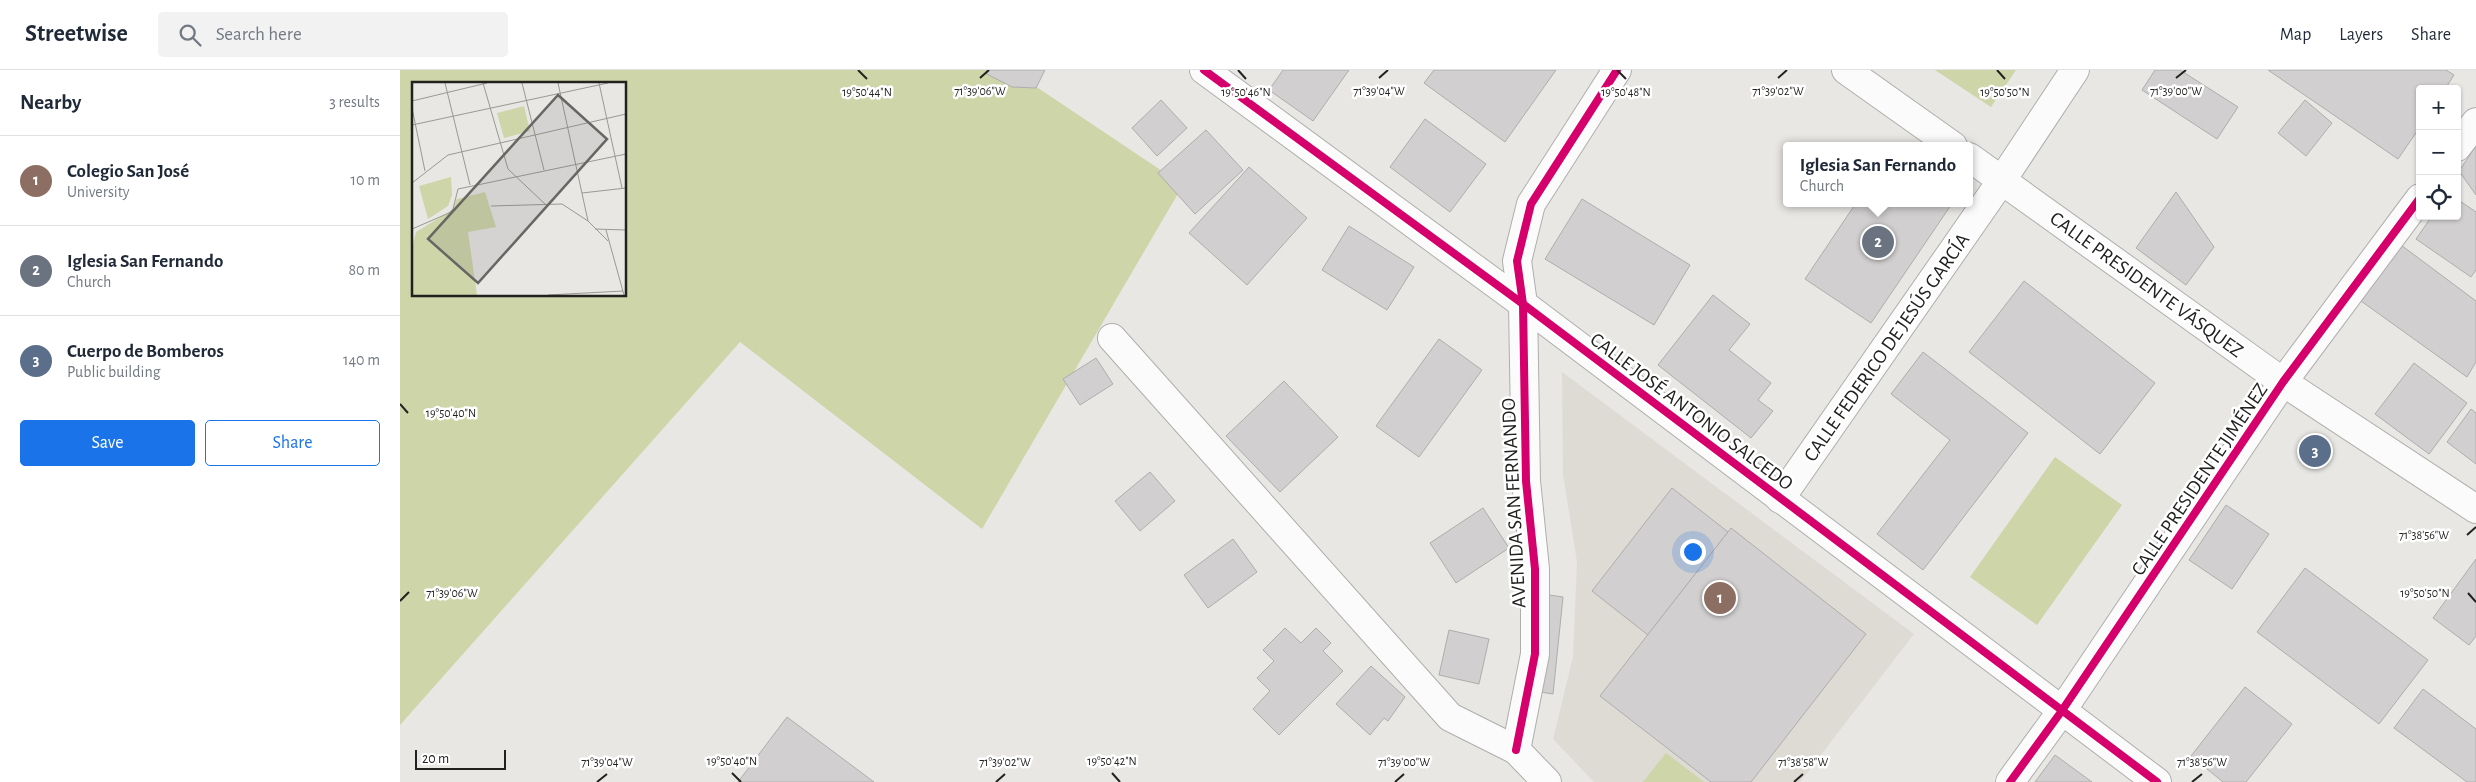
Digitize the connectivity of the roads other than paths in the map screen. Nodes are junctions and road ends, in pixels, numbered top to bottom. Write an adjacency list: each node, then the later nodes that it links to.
1 (1204, 70): 11 (street, CALLE JOSÉ ANTONIO SALCEDO)
2 (1616, 70): 11 (street, AVENIDA SAN FERNANDO)
3 (1846, 70): 6 (street)
4 (2075, 70): 9 (street, CALLE FEDERICO DE JESÚS GARCÍA)
5 (2476, 122): 7 (street)
6 (1947, 142)
7 (2461, 142)
8 (1973, 160): 9 (street, CALLE PRESIDENTE VÁSQUEZ)
9 (2002, 180): 13 (street, CALLE PRESIDENTE VÁSQUEZ); 14 (street, CALLE FEDERICO DE JESÚS GARCÍA)
10 (2416, 203): 13 (street, CALLE PRESIDENTE JIMÉNEZ)
11 (1523, 304): 14 (street, CALLE JOSÉ ANTONIO SALCEDO); 17 (street, AVENIDA SAN FERNANDO)
12 (1112, 338): 17 (street)
13 (2283, 382): 15 (street, CALLE PRESIDENTE VÁSQUEZ); 16 (street, CALLE PRESIDENTE JIMÉNEZ)
14 (1780, 499): 16 (street, CALLE JOSÉ ANTONIO SALCEDO)
15 (2476, 509)
16 (2062, 712): 19 (street, CALLE PRESIDENTE JIMÉNEZ); 20 (street, CALLE JOSÉ ANTONIO SALCEDO)
17 (1516, 750): 18 (street)
18 (1547, 782)
19 (2010, 782)
20 (2156, 782)

